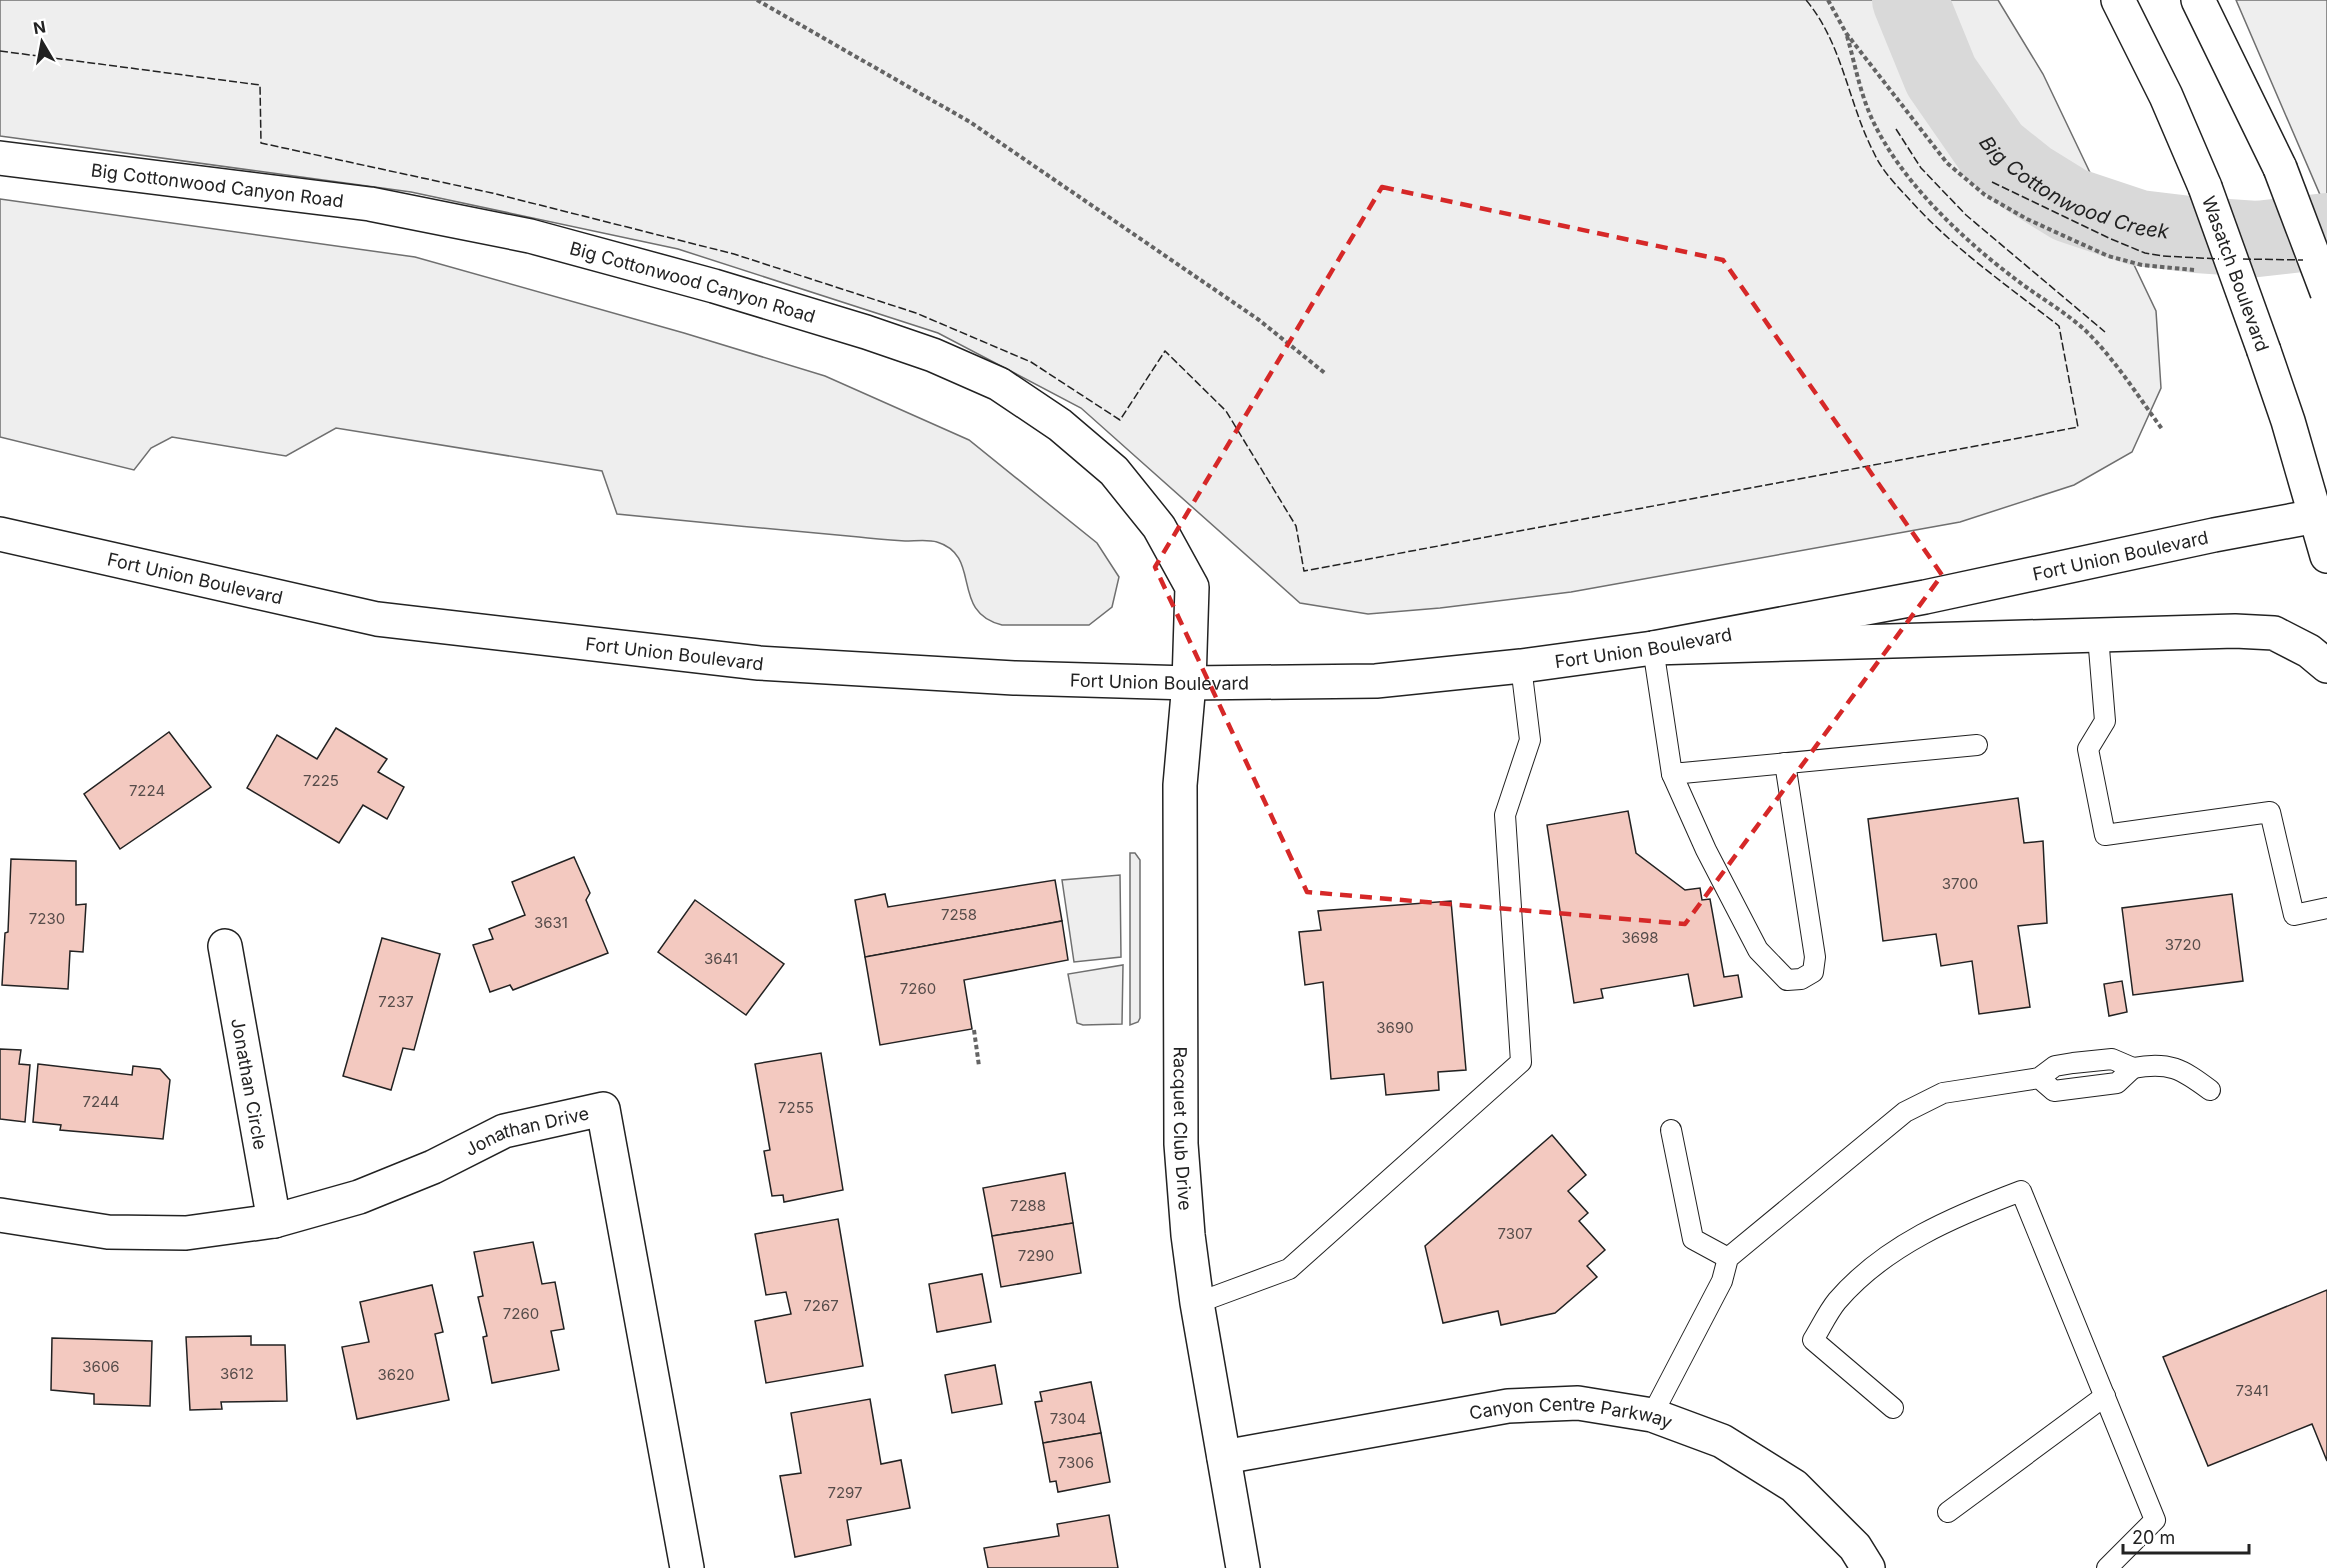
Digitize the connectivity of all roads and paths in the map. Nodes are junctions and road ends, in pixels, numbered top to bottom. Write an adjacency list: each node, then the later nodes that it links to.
1 (757, 0): 9 (path)
2 (1828, 0): 5 (path)
3 (2118, 0): 11 (street, Wasatch Boulevard, bridge)
4 (2198, 0): 8 (street, bridge)
5 (1846, 33): 7 (path); 10 (path)
6 (0, 158): 18 (street, Big Cottonwood Canyon Road)
7 (2206, 271)
8 (2327, 292)
9 (1326, 374)
10 (2162, 429)
11 (2321, 515): 13 (street, Wasatch Boulevard); 15 (street, Fort Union Boulevard)
12 (0, 534): 18 (street, Fort Union Boulevard)
13 (2327, 556)
14 (2098, 636): 15 (street); 17 (street); 22 (lane)
15 (1653, 648): 16 (street, Fort Union Boulevard); 21 (lane)
16 (1521, 666): 18 (street, Fort Union Boulevard); 31 (lane)
17 (2327, 666)
18 (1189, 683): 31 (street, Racquet Club Drive)
19 (1977, 745): 20 (lane)
20 (1785, 763): 21 (lane); 21 (lane)
21 (1672, 774)
22 (2327, 908)
23 (225, 946): 29 (street, Jonathan Circle)
24 (974, 1030): 25 (path)
25 (979, 1066)
26 (2210, 1090): 30 (lane)
27 (1671, 1130): 30 (lane)
28 (0, 1215): 29 (street, Jonathan Drive)
29 (274, 1221): 37 (street, Jonathan Drive)
30 (1728, 1258): 34 (lane)
31 (1197, 1302): 35 (street, Racquet Club Drive)
32 (2105, 1396): 33 (lane); 36 (lane); 40 (lane)
33 (1893, 1408)
34 (1652, 1415): 35 (street, Canyon Centre Parkway); 39 (street, Canyon Centre Parkway)
35 (1224, 1457): 38 (street, Racquet Club Drive)
36 (1948, 1512)
37 (687, 1568)
38 (1243, 1568)
39 (1868, 1568)
40 (2107, 1568)

